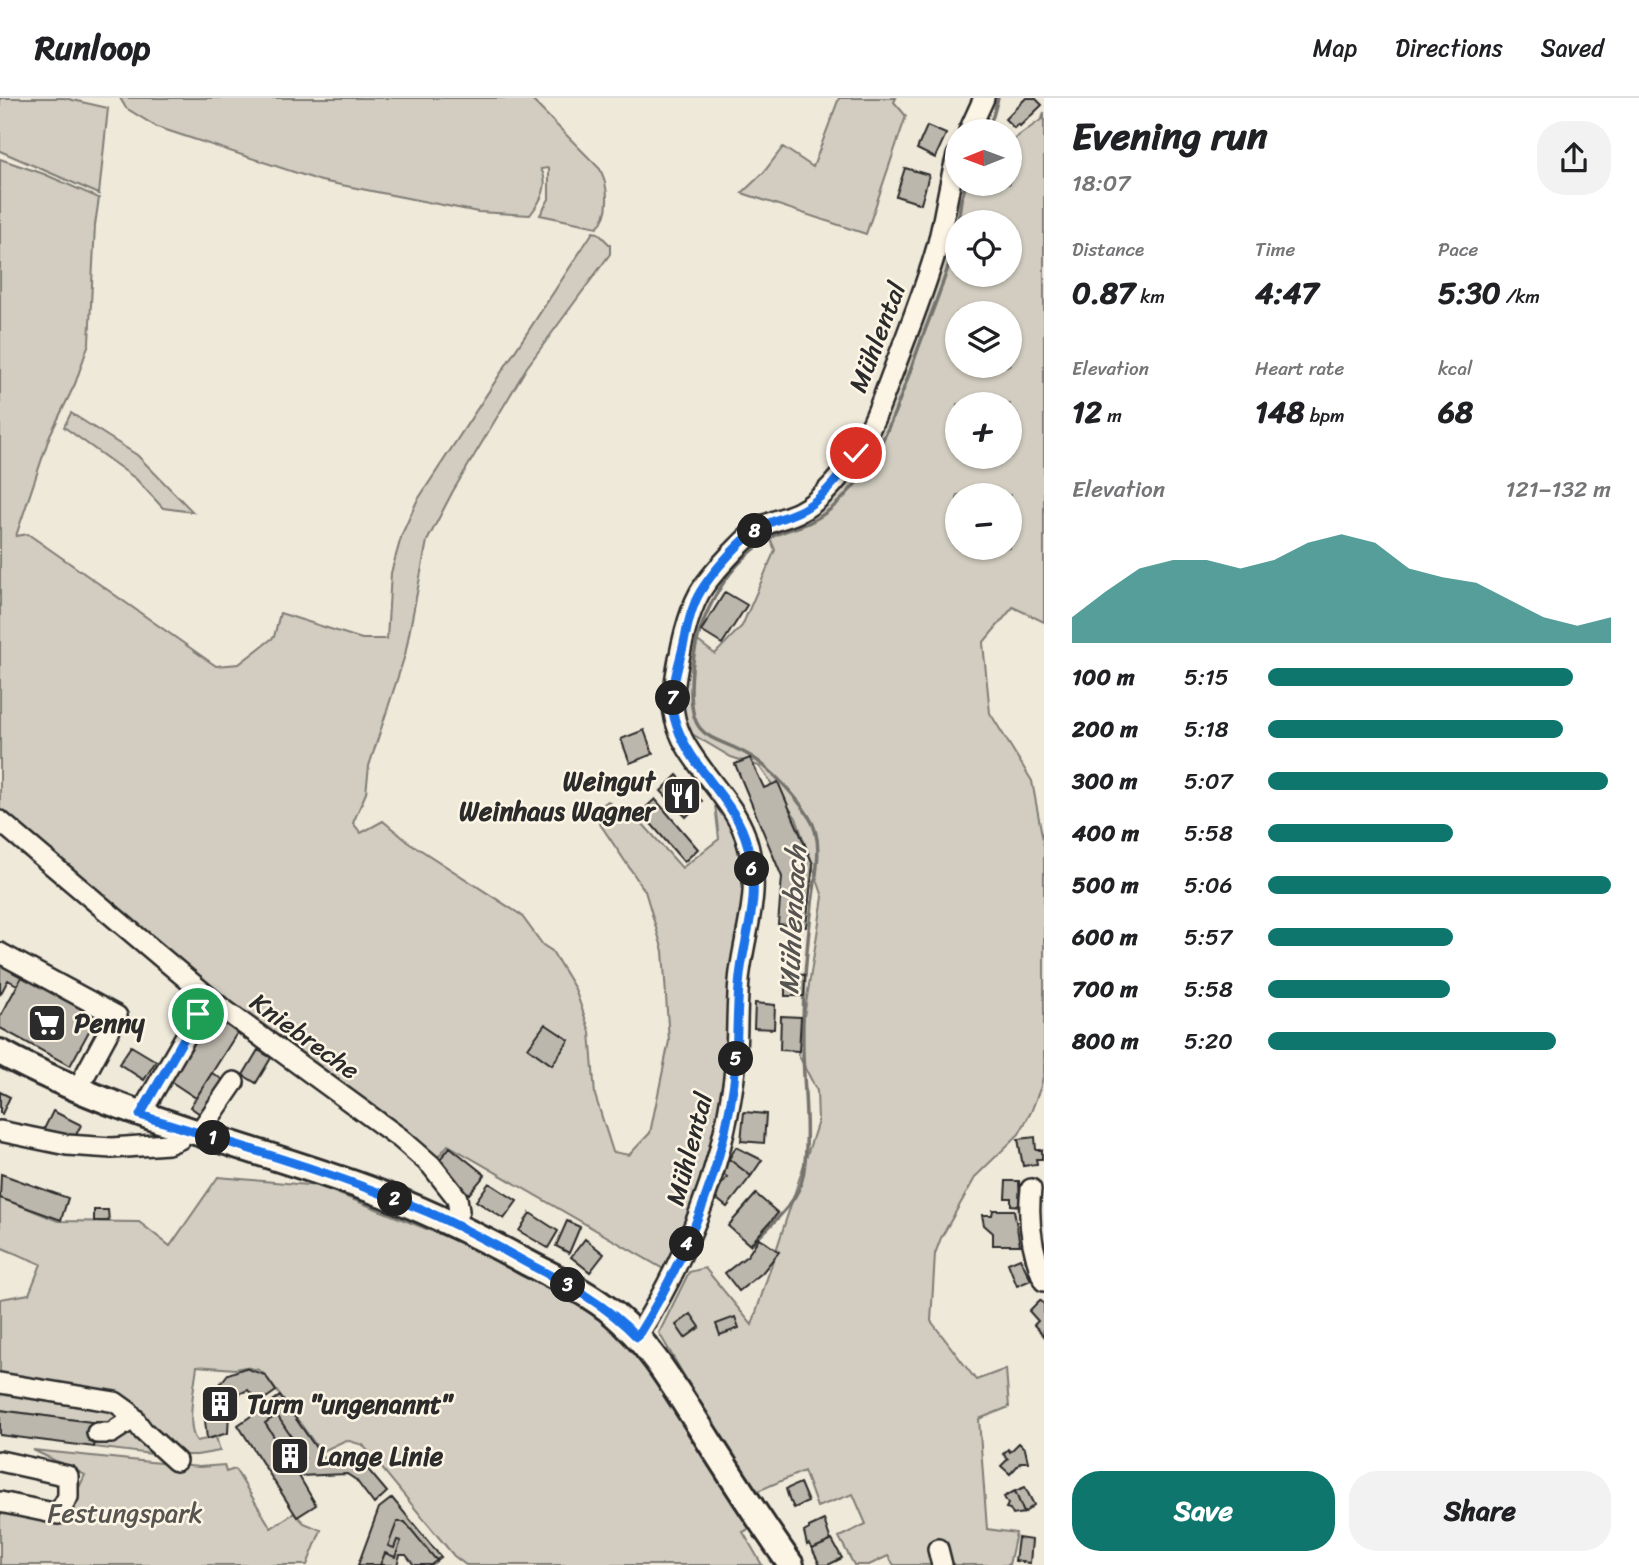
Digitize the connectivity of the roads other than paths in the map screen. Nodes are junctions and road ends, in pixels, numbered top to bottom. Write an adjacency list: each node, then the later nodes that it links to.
1 (984, 98): 2 (street)
2 (974, 119)
3 (948, 196): 16 (street, Mühlental)
4 (0, 821): 14 (street, Kniebreche)
5 (0, 953): 9 (street)
6 (198, 1014): 10 (street)
7 (0, 1052): 9 (main road)
8 (234, 1082): 12 (street)
9 (77, 1090): 10 (main road)
10 (140, 1115): 12 (main road)
11 (0, 1131): 12 (street)
12 (193, 1132): 14 (main road)
13 (1031, 1189): 15 (street)
14 (452, 1224): 16 (main road)
15 (1044, 1281)
16 (637, 1337): 23 (main road)
17 (0, 1383): 18 (street)
18 (134, 1418): 19 (street); 21 (street)
19 (97, 1433)
20 (0, 1461): 22 (street)
21 (176, 1461)
22 (0, 1502)
23 (791, 1565)

